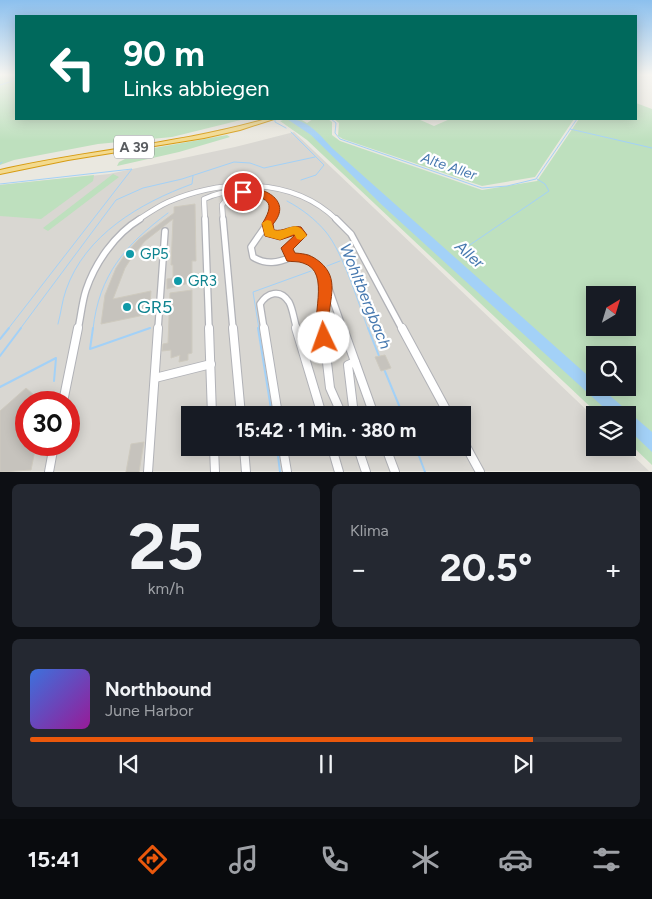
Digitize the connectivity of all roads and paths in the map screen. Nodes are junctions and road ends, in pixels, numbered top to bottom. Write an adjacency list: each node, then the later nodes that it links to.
1 (263, 120): 2 (highway, A 39)
2 (0, 170)
3 (226, 192): 4 (street); 11 (street); 15 (street)
4 (267, 224): 6 (street); 7 (street)
5 (165, 231): 12 (street)
6 (269, 233): 7 (street); 8 (street)
7 (259, 234): 8 (street)
8 (291, 257): 9 (street)
9 (326, 281): 10 (street); 18 (street)
10 (355, 362): 19 (street); 20 (street)
11 (211, 364): 12 (street); 14 (street)
12 (155, 378): 31 (street)
13 (65, 391): 21 (street)
14 (212, 406)
15 (240, 406)
16 (277, 406): 17 (street)
17 (319, 406)
18 (338, 406)
19 (353, 406)
20 (371, 406)
21 (444, 406)
22 (52, 456): 30 (street)
23 (214, 456): 32 (street)
24 (245, 456): 33 (street)
25 (284, 456): 34 (street)
26 (334, 456): 35 (street)
27 (360, 456): 36 (street)
28 (389, 456): 37 (street)
29 (471, 456): 38 (street)
30 (49, 472)
31 (148, 472)
32 (215, 472)
33 (246, 472)
34 (287, 472)
35 (339, 472)
36 (366, 472)
37 (395, 472)
38 (480, 472)

